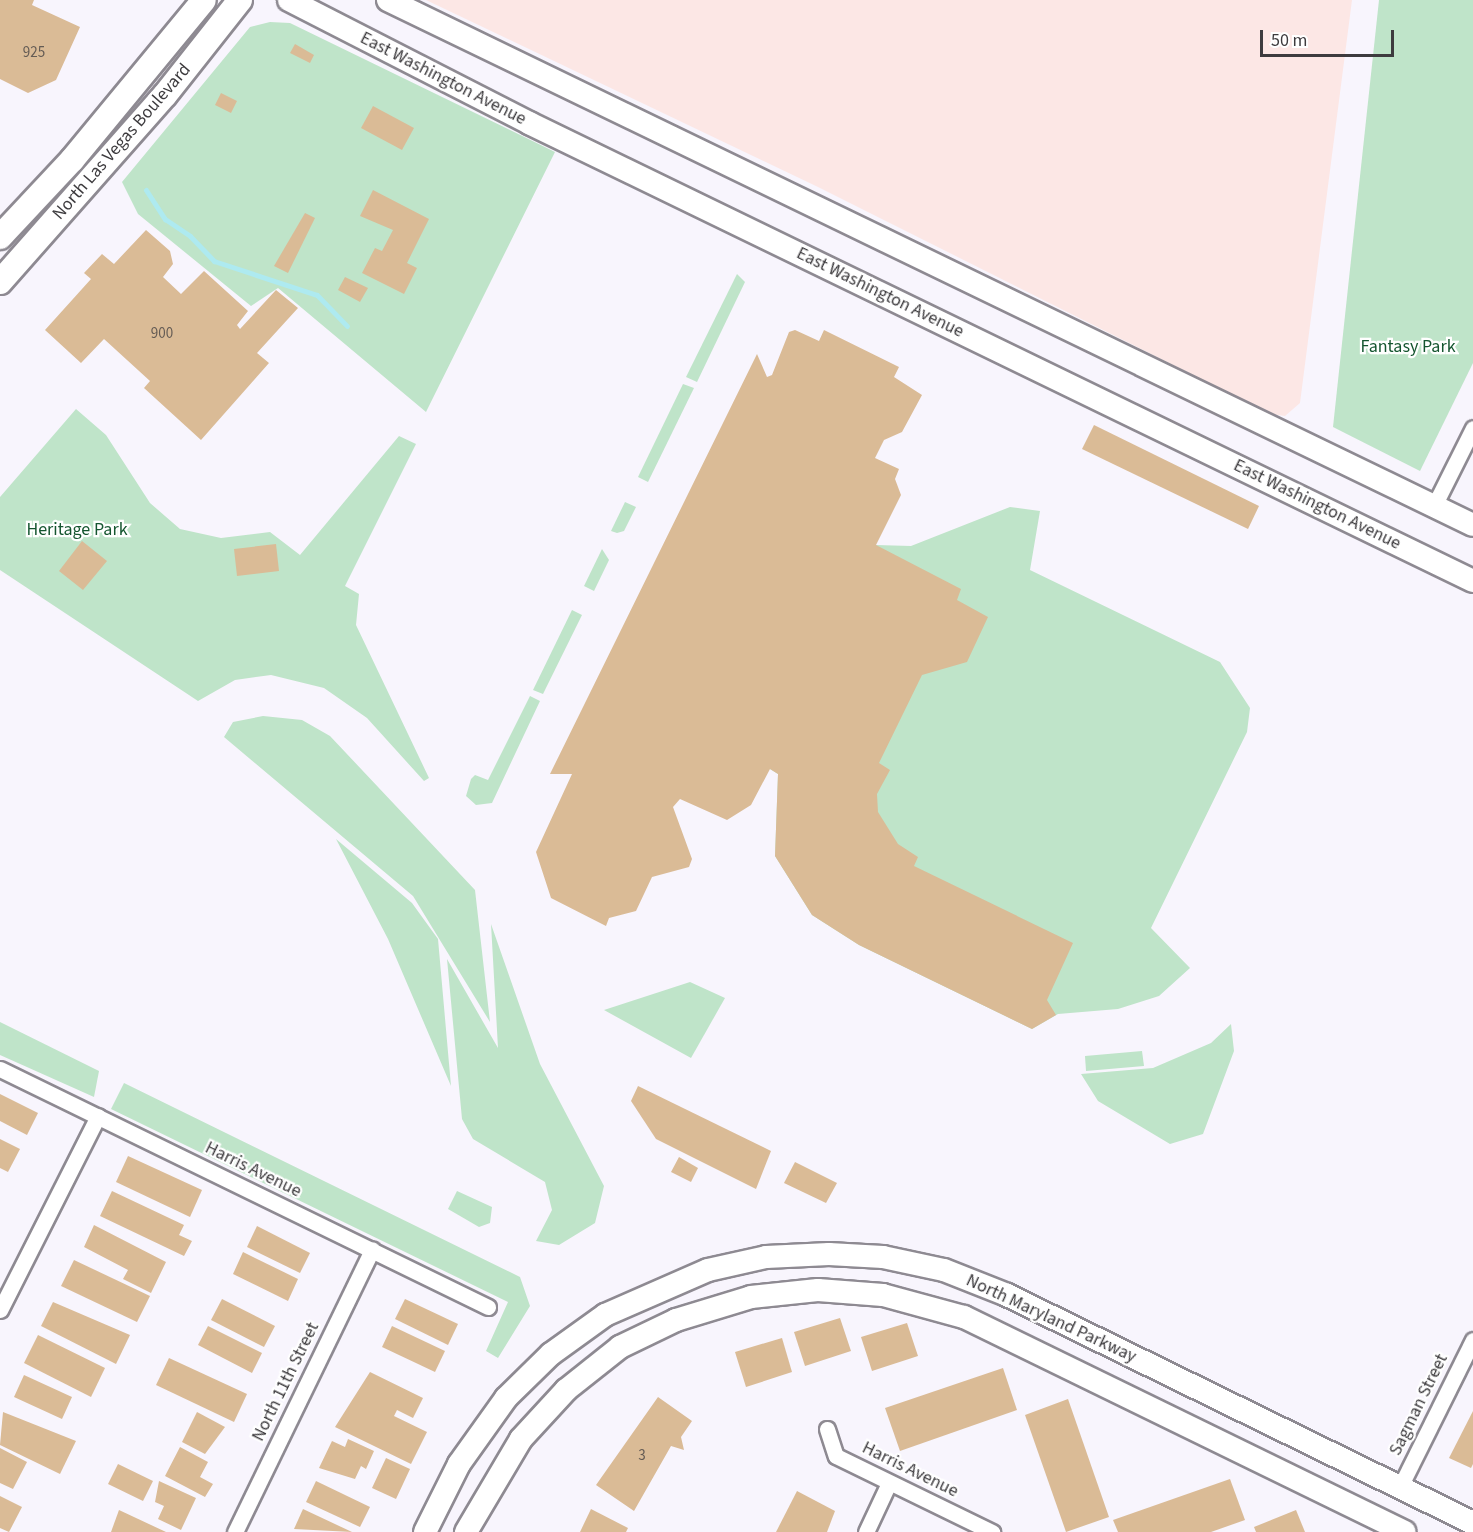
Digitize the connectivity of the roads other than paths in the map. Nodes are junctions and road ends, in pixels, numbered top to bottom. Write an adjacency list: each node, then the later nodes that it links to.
1 (204, 0): 5 (main road, North Las Vegas Boulevard)
2 (240, 0): 6 (main road, North Las Vegas Boulevard)
3 (289, 0): 10 (main road, East Washington Avenue)
4 (388, 0): 8 (main road)
5 (0, 237)
6 (0, 282)
7 (1473, 428): 8 (street)
8 (1434, 506): 9 (main road)
9 (1473, 525)
10 (1473, 581)
11 (0, 1069): 12 (street, Harris Avenue)
12 (98, 1116): 13 (street, Harris Avenue); 15 (street)
13 (372, 1250): 14 (street, Harris Avenue); 27 (street, North 11th Street)
14 (488, 1307)
15 (0, 1310)
16 (1473, 1340): 17 (street, Sagman Street)
17 (1466, 1371): 24 (street, Sagman Street)
18 (1192, 1387): 19 (main road, North Maryland Parkway); 20 (main road); 28 (main road, North Maryland Parkway)
19 (1220, 1400): 22 (main road); 24 (main road, North Maryland Parkway)
20 (1177, 1420): 22 (main road, North Maryland Parkway); 29 (main road, North Maryland Parkway)
21 (827, 1429): 23 (street, Harris Avenue)
22 (1205, 1434): 25 (main road, North Maryland Parkway)
23 (889, 1483): 30 (street); 31 (street, Harris Avenue)
24 (1400, 1487): 25 (main road); 26 (main road, North Maryland Parkway)
25 (1375, 1518): 32 (main road, North Maryland Parkway)
26 (1473, 1523)
27 (234, 1532)
28 (425, 1532)
29 (466, 1532)
30 (866, 1532)
31 (992, 1532)
32 (1404, 1532)

